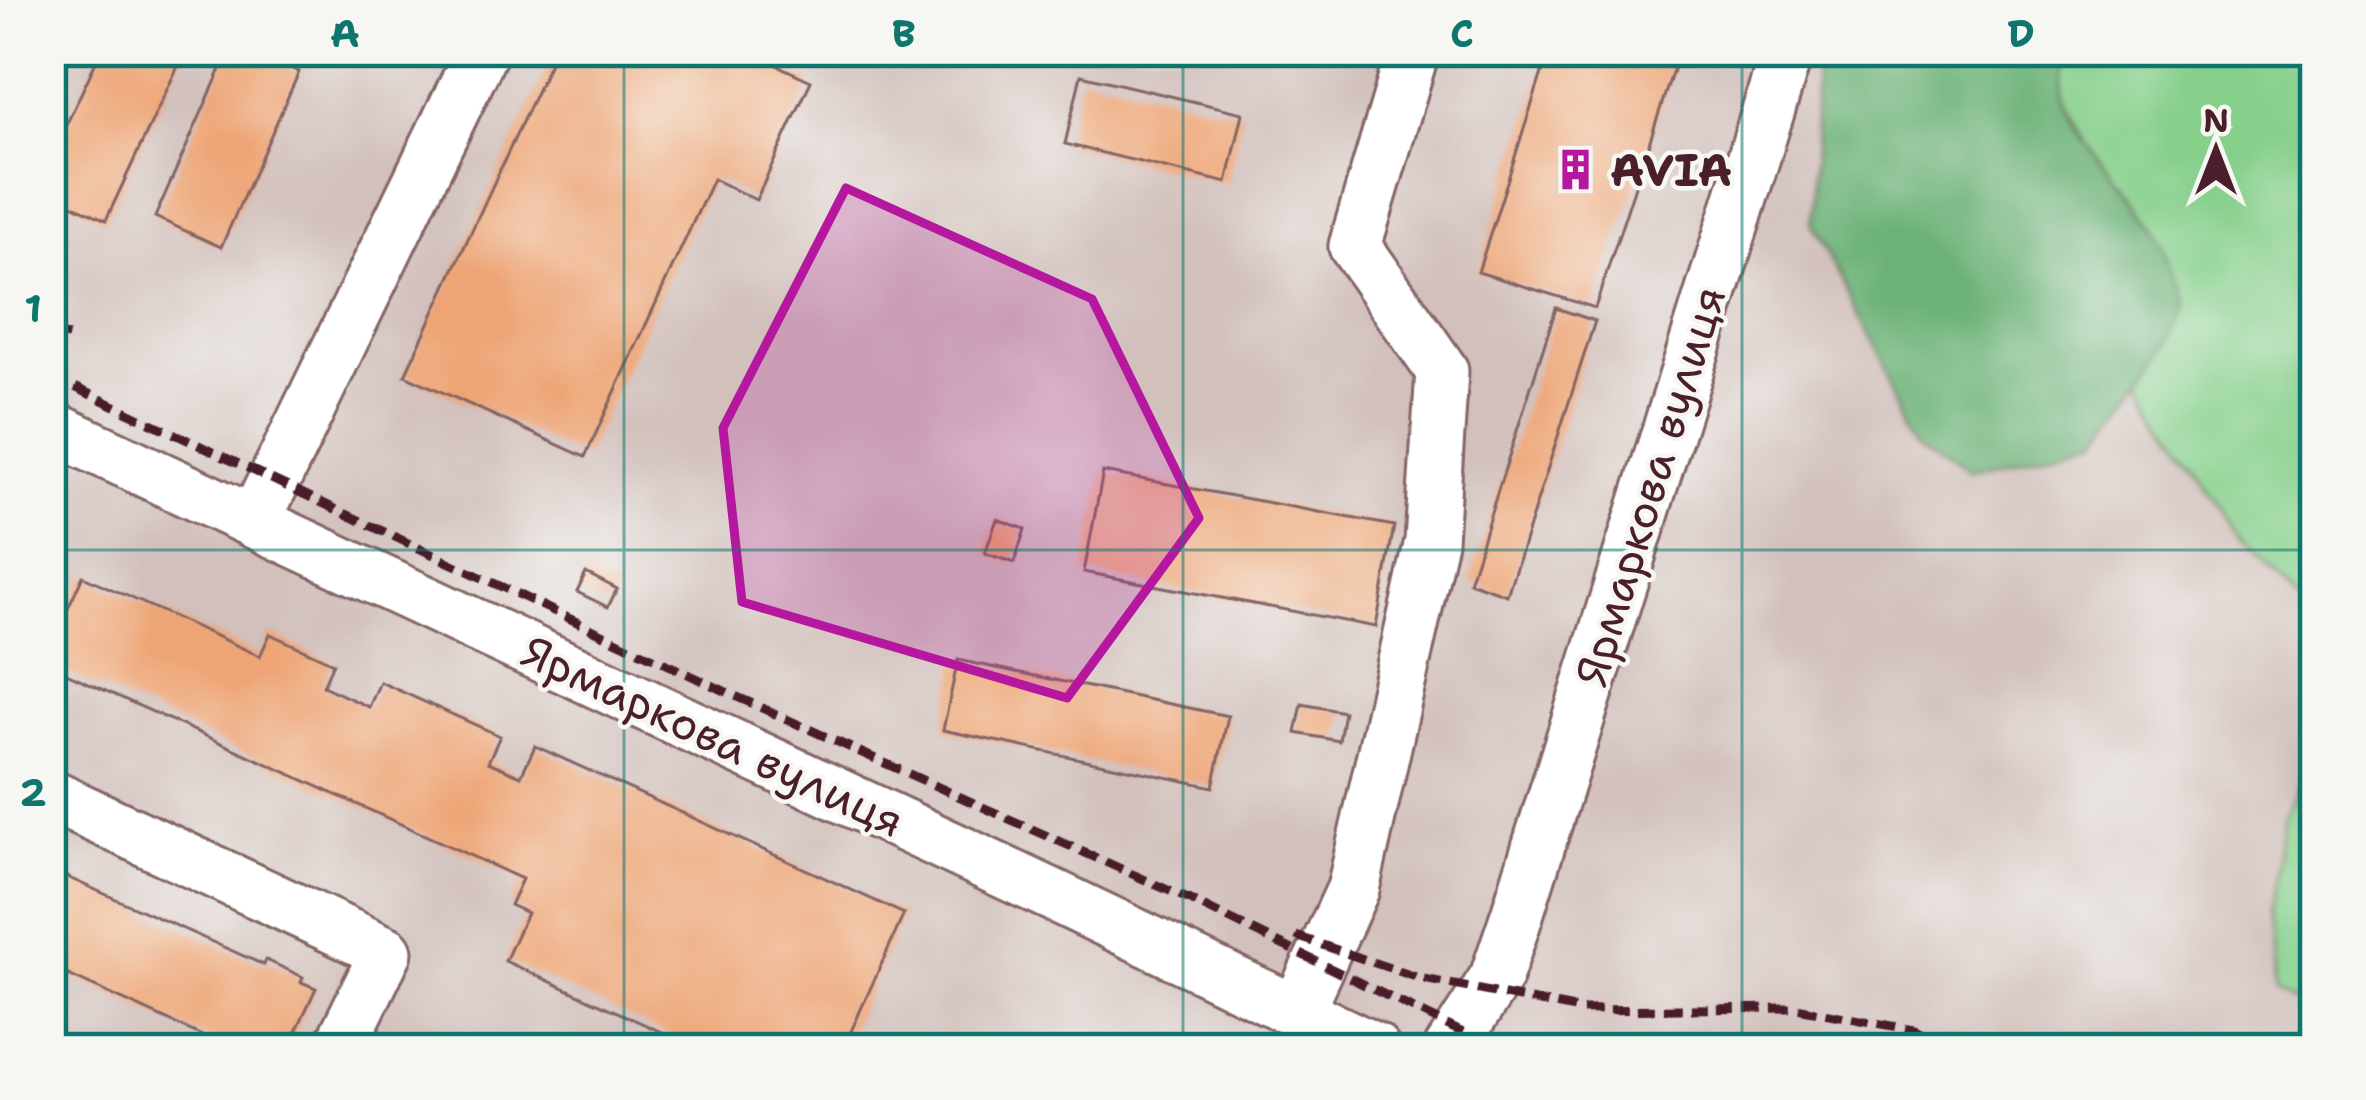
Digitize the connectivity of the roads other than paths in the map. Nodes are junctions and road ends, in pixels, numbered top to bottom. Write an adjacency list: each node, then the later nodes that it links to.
1 (482, 51): 5 (street)
2 (1413, 51): 7 (street)
3 (1787, 51): 10 (street, Ярмаркова вулиця)
4 (51, 428): 5 (street, Ярмаркова вулиця)
5 (254, 522): 7 (street, Ярмаркова вулиця)
6 (51, 796): 8 (street)
7 (1297, 1011): 9 (street, Ярмаркова вулиця)
8 (339, 1049)
9 (1374, 1049)
10 (1450, 1049)

